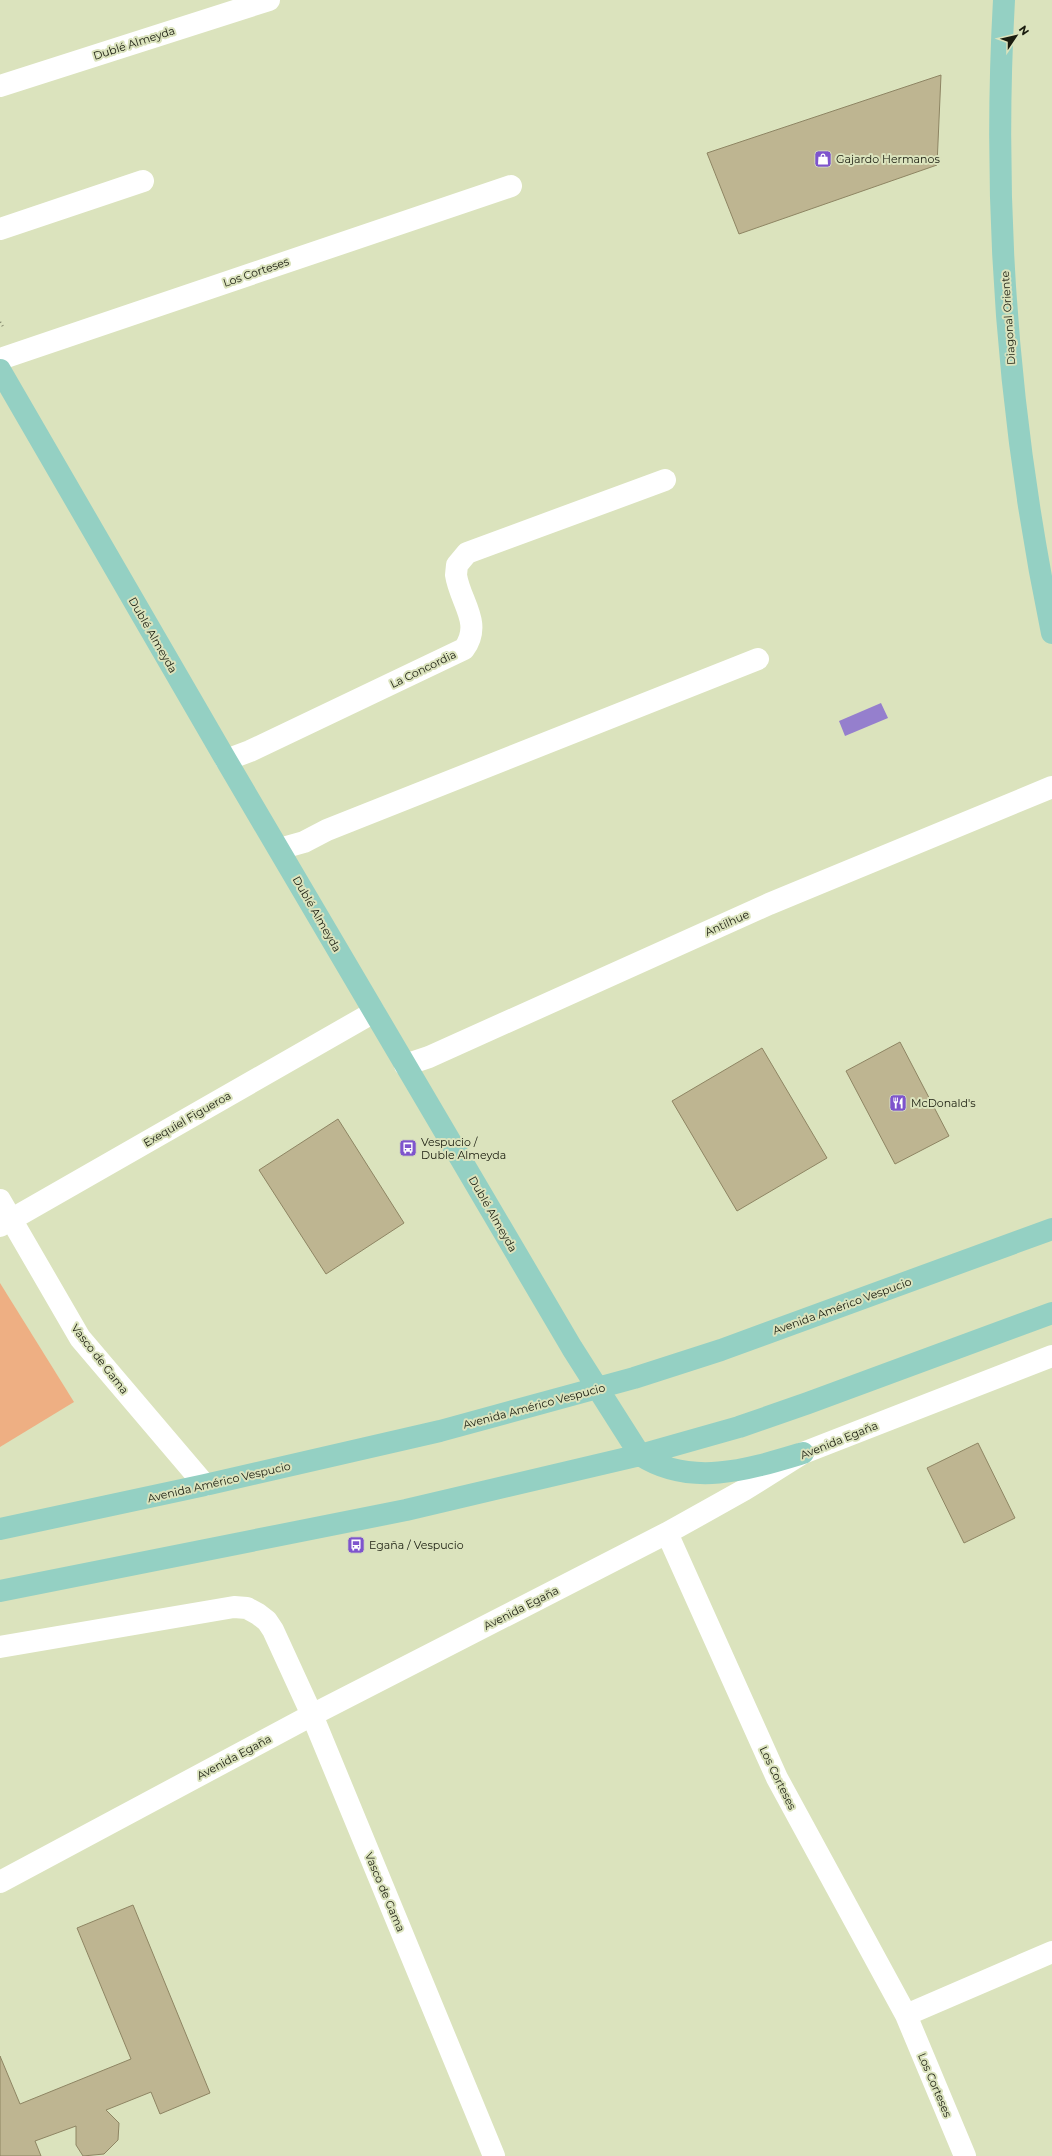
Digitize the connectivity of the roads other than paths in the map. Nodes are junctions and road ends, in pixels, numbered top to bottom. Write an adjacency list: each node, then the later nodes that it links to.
1 (269, 0): 3 (street, Dublé Almeyda)
2 (1004, 0): 10 (main road, Diagonal Oriente)
3 (0, 86)
4 (143, 181): 6 (street)
5 (511, 186): 7 (street, Los Corteses)
6 (0, 229)
7 (0, 359)
8 (0, 370): 12 (main road, Dublé Almeyda)
9 (665, 480): 12 (street, La Concordia)
10 (1052, 633)
11 (758, 659): 14 (street)
12 (226, 760): 14 (main road, Dublé Almeyda)
13 (1052, 787): 16 (street, Antilhue)
14 (279, 849): 15 (main road, Dublé Almeyda)
15 (374, 1012): 16 (main road, Dublé Almeyda); 18 (street, Exequiel Figueroa)
16 (405, 1065): 22 (main road, Dublé Almeyda)
17 (0, 1200): 18 (street, Vasco de Gama)
18 (5, 1223): 25 (street, Vasco de Gama)
19 (1052, 1229): 22 (main road, Avenida Américo Vespucio)
20 (1052, 1313): 24 (main road)
21 (1052, 1356): 23 (street, Avenida Egaña)
22 (596, 1388): 24 (main road, Dublé Almeyda); 25 (main road, Avenida Américo Vespucio)
23 (803, 1453): 24 (main road); 27 (street, Avenida Egaña)
24 (640, 1455): 28 (main road)
25 (205, 1485): 26 (main road, Avenida Américo Vespucio)
26 (0, 1529)
27 (668, 1533): 30 (street, Avenida Egaña); 33 (street, Los Corteses)
28 (0, 1591)
29 (0, 1647): 30 (street, Vasco de Gama)
30 (312, 1715): 31 (street, Avenida Egaña); 34 (street, Vasco de Gama)
31 (0, 1882)
32 (1052, 1952): 33 (street)
33 (906, 2015): 35 (street, Los Corteses)
34 (494, 2156)
35 (965, 2156)

